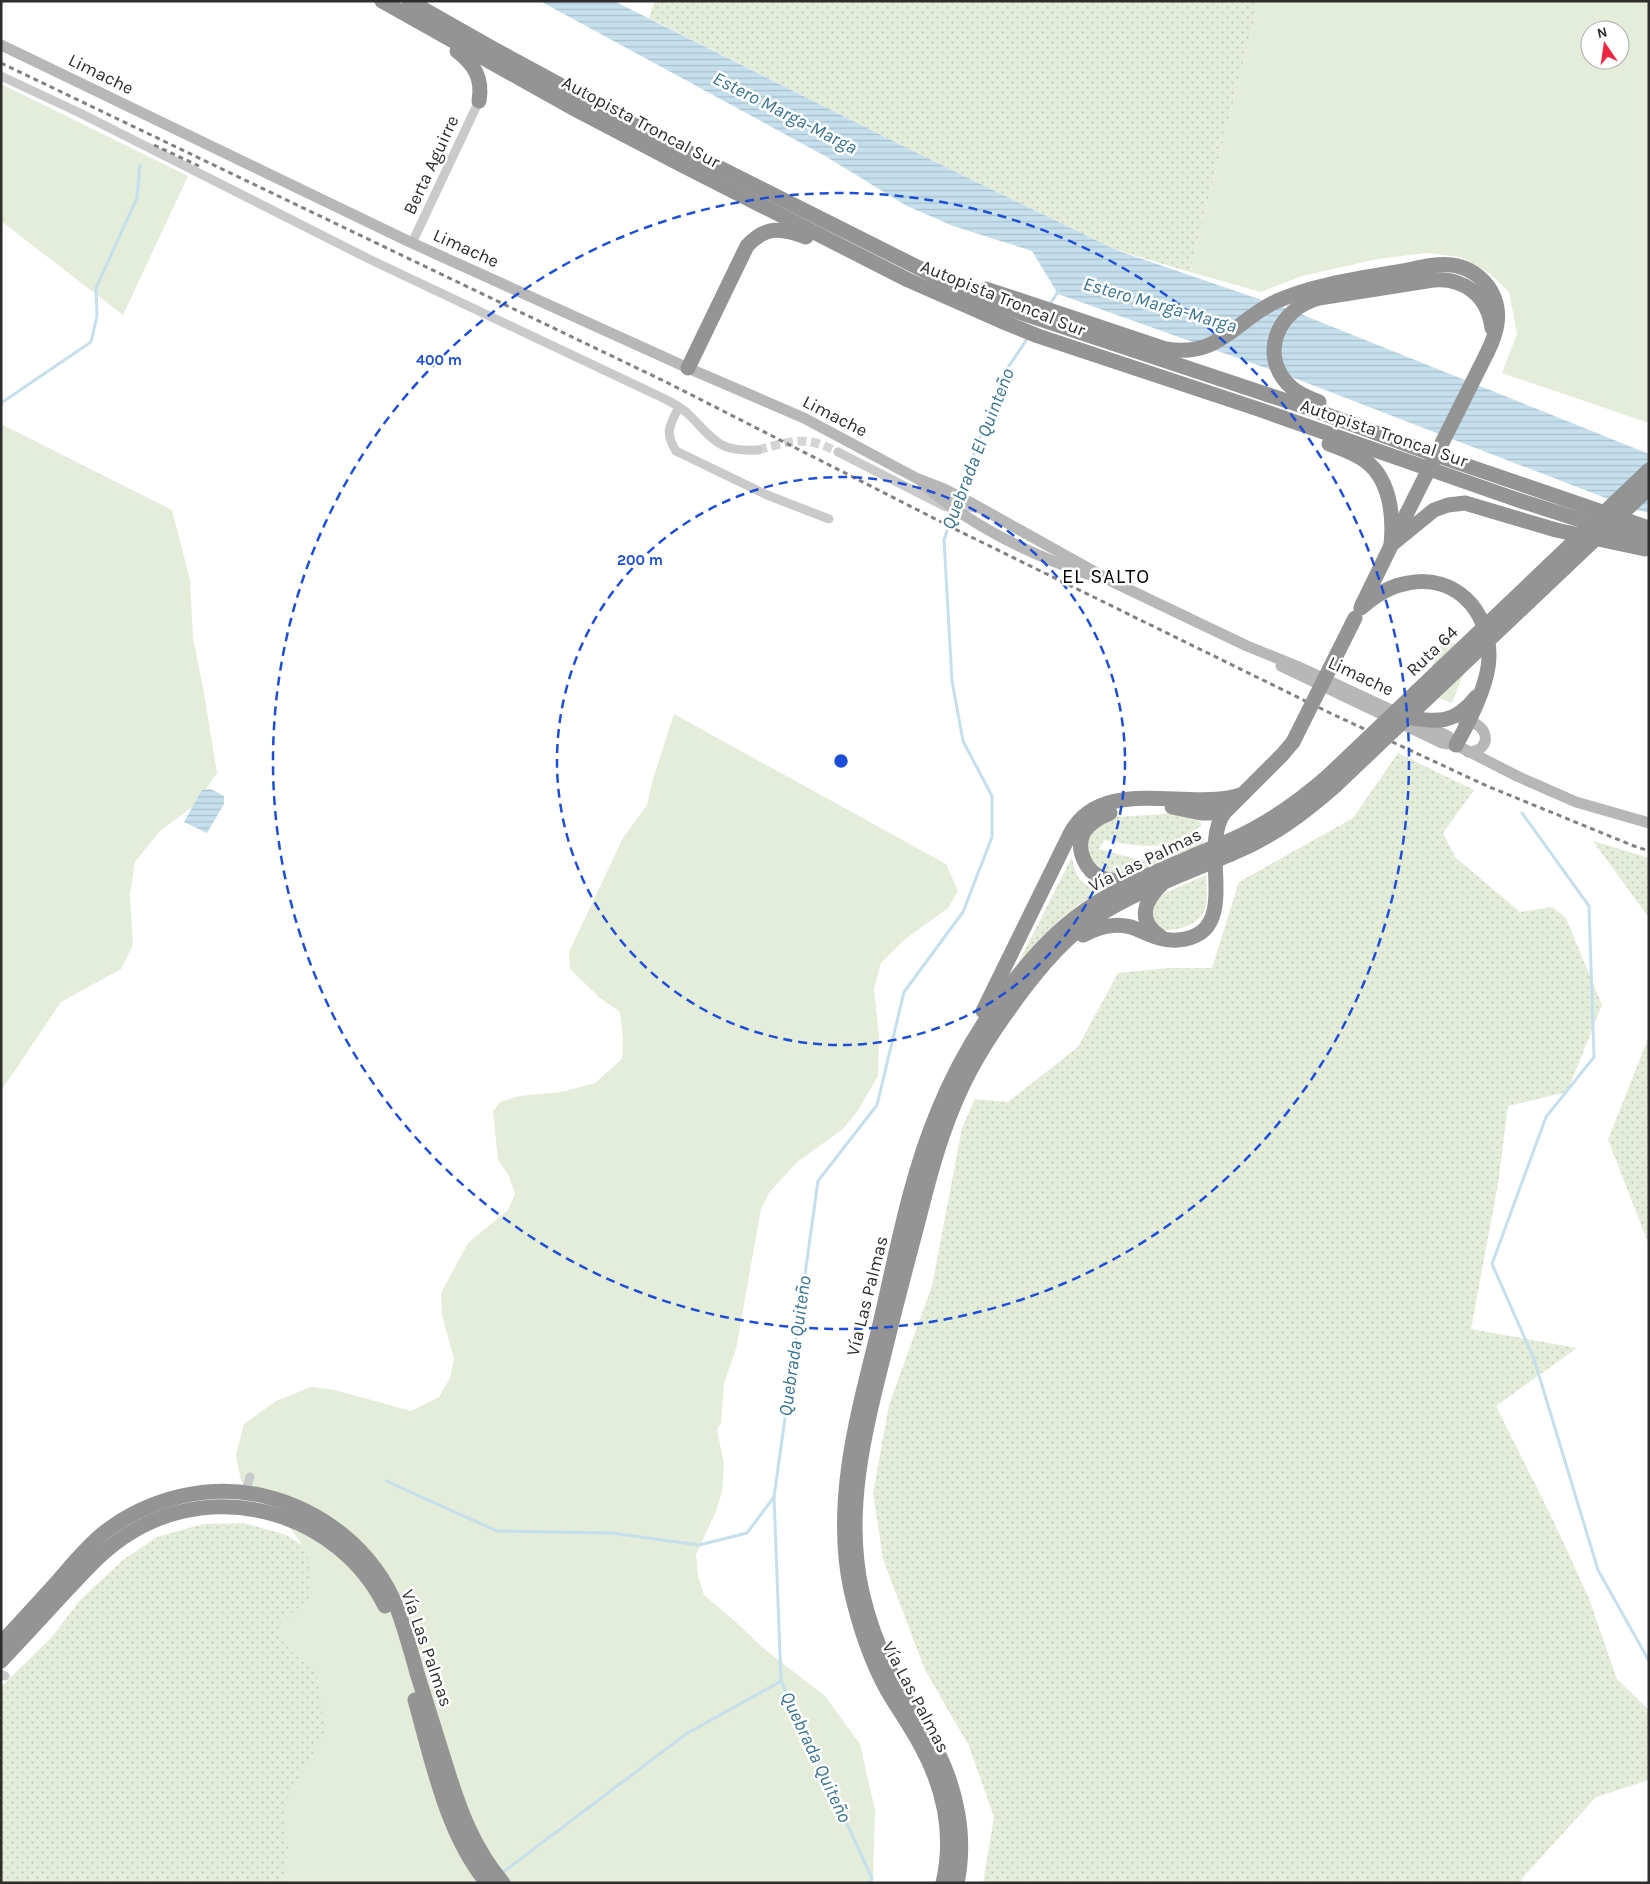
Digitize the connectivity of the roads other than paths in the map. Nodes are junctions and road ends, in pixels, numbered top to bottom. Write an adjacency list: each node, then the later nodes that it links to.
1 (382, 1): 3 (highway, Autopista Troncal Sur)
2 (409, 1): 9 (highway, Autopista Troncal Sur)
3 (426, 26): 6 (highway); 8 (highway, Autopista Troncal Sur)
4 (1, 45): 7 (main road, Limache)
5 (1, 76): 14 (street)
6 (479, 101): 7 (street, Berta Aguirre)
7 (412, 243): 13 (main road, Limache)
8 (834, 243): 9 (highway, Autopista Troncal Sur); 13 (highway)
9 (1005, 309): 10 (highway); 11 (highway, Autopista Troncal Sur)
10 (1050, 317): 12 (highway); 19 (highway, Autopista Troncal Sur)
11 (1038, 336): 24 (highway, Autopista Troncal Sur); 25 (highway)
12 (1490, 347): 19 (highway); 25 (highway, bridge)
13 (688, 368): 20 (main road, Limache)
14 (679, 407): 15 (street); 22 (street)
15 (758, 450)
16 (838, 452): 20 (street, Limache)
17 (1649, 470): 35 (highway, Ruta 64, bridge)
18 (1649, 488): 35 (highway, Ruta 64, bridge)
19 (1549, 494): 23 (highway, Autopista Troncal Sur)
20 (946, 501): 21 (main road, Limache); 21 (main road, Limache)
21 (975, 510): 27 (main road, Limache); 27 (main road, Limache)
22 (829, 519)
23 (1649, 528)
24 (1649, 542)
25 (1391, 545): 26 (highway); 28 (highway)
26 (1649, 550)
27 (1113, 582): 29 (main road, Limache)
28 (1358, 613): 30 (highway); 36 (highway, bridge)
29 (1247, 646): 31 (main road, Limache); 34 (main road, Limache)
30 (1480, 692): 32 (highway); 33 (highway)
31 (1406, 717): 32 (highway); 34 (main road, Limache)
32 (1448, 718): 33 (main road)
33 (1470, 720): 34 (highway); 34 (main road)
34 (1462, 749): 39 (main road, Limache)
35 (1331, 781): 41 (highway, Ruta 64)
36 (1243, 794): 38 (highway); 46 (highway)
37 (1201, 813): 38 (highway); 40 (highway); 43 (highway)
38 (1224, 813): 40 (highway)
39 (1649, 823)
40 (1216, 828): 44 (highway)
41 (1230, 848): 42 (highway, Vía Las Palmas, bridge); 43 (highway, Vía Las Palmas, bridge)
42 (1165, 881): 44 (highway); 45 (highway, Vía Las Palmas)
43 (1135, 882): 46 (highway, Vía Las Palmas)
44 (1170, 940): 45 (highway)
45 (1056, 951): 54 (highway, Vía Las Palmas)
46 (966, 1052): 53 (highway, Vía Las Palmas)
47 (250, 1477): 48 (street)
48 (245, 1493): 49 (highway, Vía Las Palmas); 52 (highway, Vía Las Palmas)
49 (1, 1644)
50 (1, 1661): 51 (highway, Vía Las Palmas)
51 (487, 1883)
52 (503, 1883)
53 (944, 1883)
54 (957, 1883)

